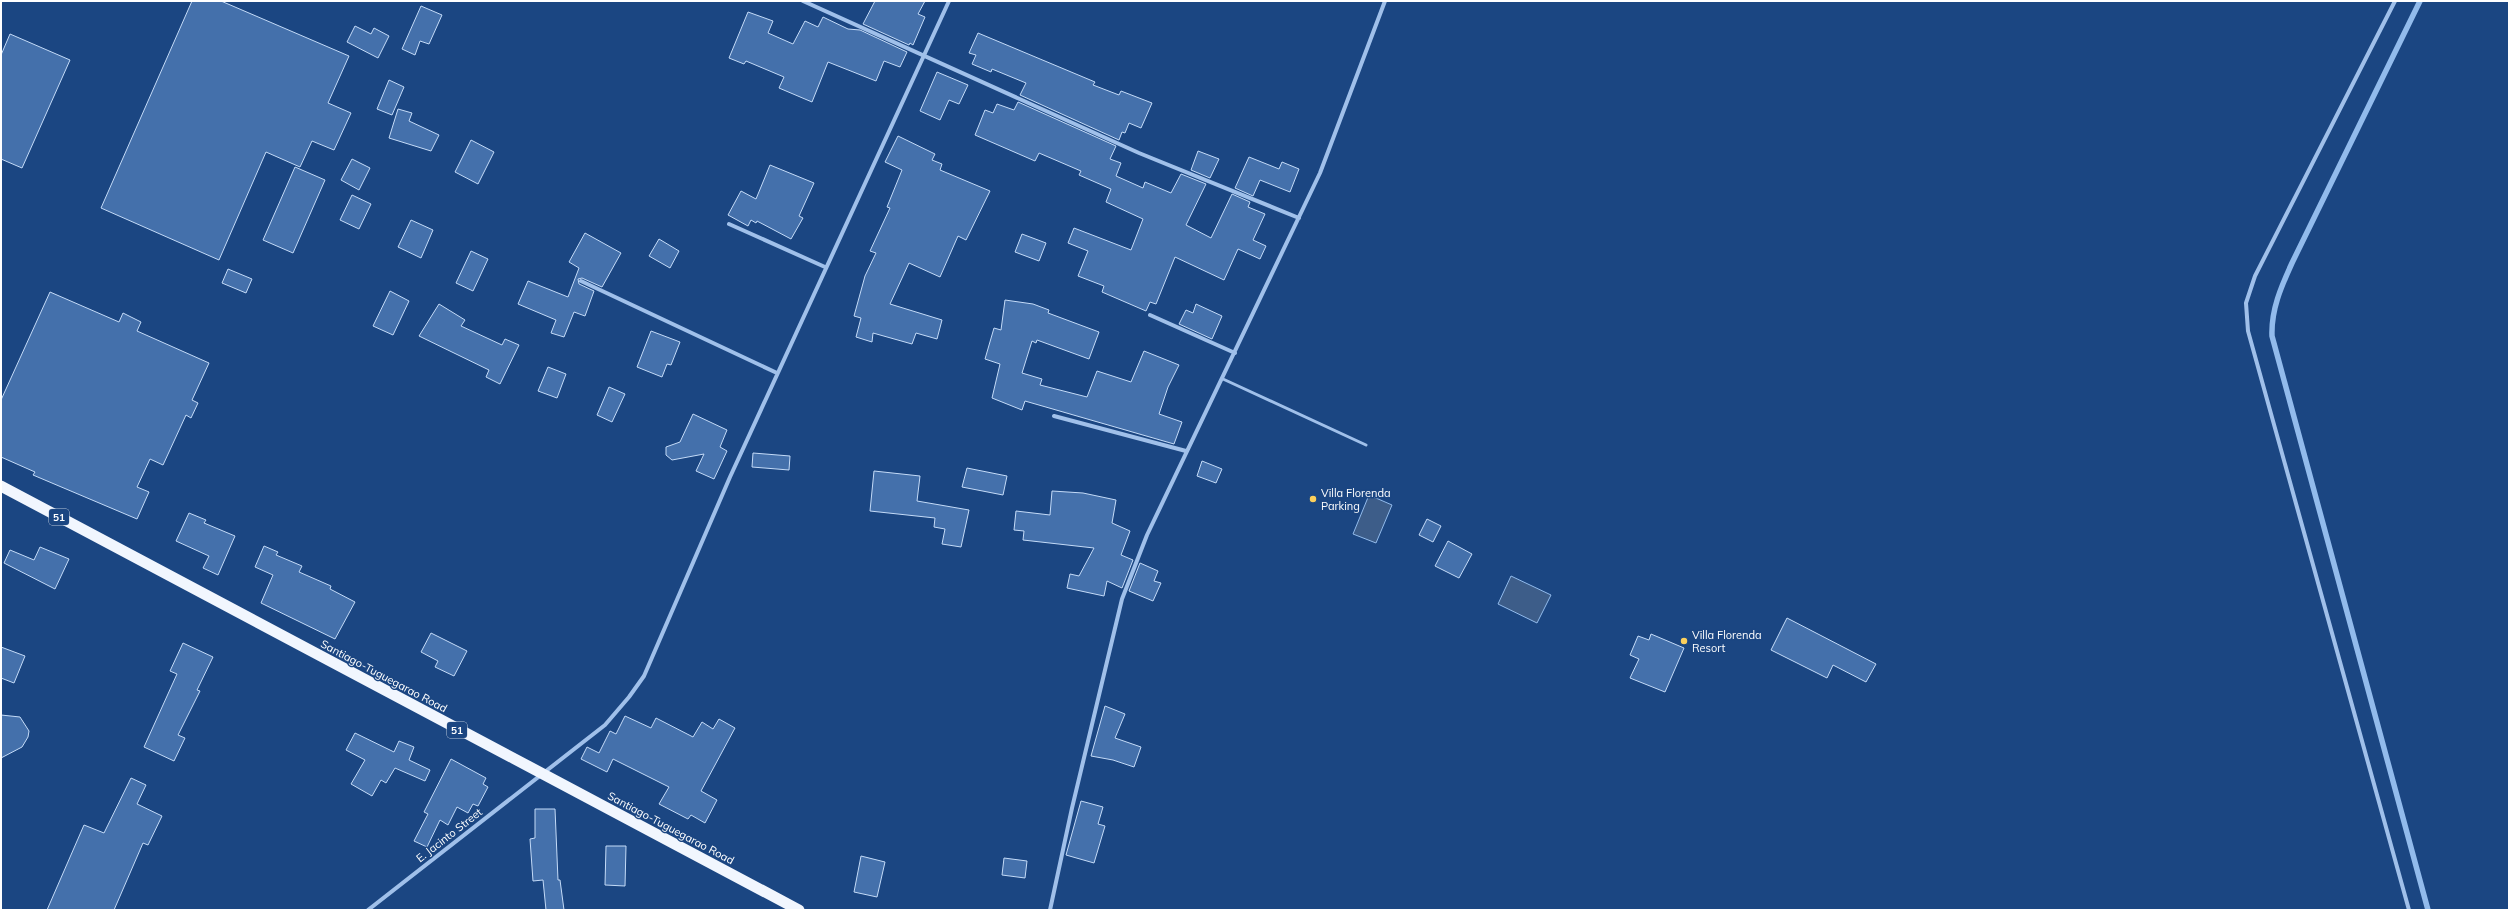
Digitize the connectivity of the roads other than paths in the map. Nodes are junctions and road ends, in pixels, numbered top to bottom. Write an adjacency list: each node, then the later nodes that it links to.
1 (803, 1): 5 (street)
2 (949, 1): 5 (street, E. Jacinto Street)
3 (1385, 1): 6 (street)
4 (2394, 1): 22 (street)
5 (924, 56): 6 (street); 8 (street, E. Jacinto Street)
6 (1299, 218): 11 (street)
7 (728, 224): 8 (street)
8 (825, 267): 12 (street, E. Jacinto Street)
9 (581, 281): 12 (street)
10 (1150, 315): 11 (street)
11 (1235, 353): 13 (street)
12 (777, 373): 18 (street, E. Jacinto Street)
13 (1223, 379): 15 (lane); 16 (street)
14 (1054, 416): 16 (street)
15 (1366, 445)
16 (1186, 451): 21 (street)
17 (1, 486): 18 (highway, Santiago-Tuguegarao Road / 51)
18 (542, 775): 19 (street, E. Jacinto Street); 20 (highway, Santiago-Tuguegarao Road / 51)
19 (368, 910)
20 (799, 910)
21 (1050, 910)
22 (2409, 910)

